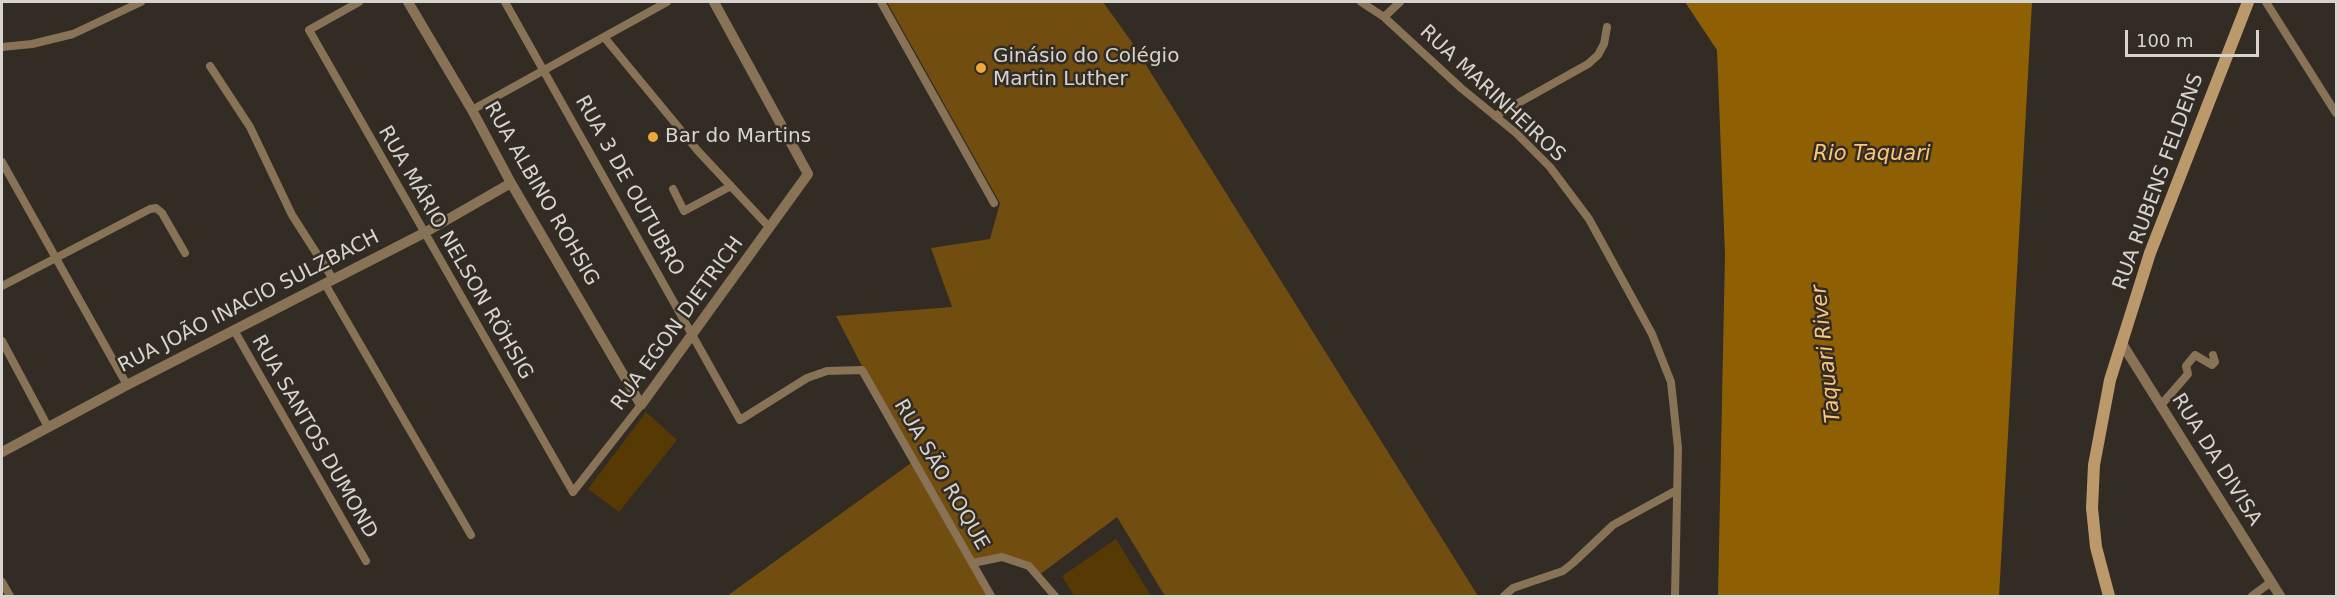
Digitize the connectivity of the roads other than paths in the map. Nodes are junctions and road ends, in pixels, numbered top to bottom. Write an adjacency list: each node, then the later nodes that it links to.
1 (141, 2): 15 (street)
2 (359, 2): 27 (street, RUA MÁRIO NELSON RÖHSIG)
3 (408, 2): 18 (street, RUA ALBINO ROHSIG)
4 (505, 2): 17 (street, RUA 3 DE OUTUBRO)
5 (667, 2): 14 (street)
6 (714, 2): 26 (street, RUA EGON DIETRICH)
7 (881, 2): 25 (street)
8 (1361, 2): 12 (street, RUA MARINHEIROS)
9 (1400, 2): 12 (street)
10 (2248, 2): 35 (main road, RUA RUBENS FELDENS)
11 (2266, 2): 19 (street)
12 (1384, 17): 20 (street, RUA MARINHEIROS)
13 (1608, 27): 20 (street)
14 (604, 37): 17 (street); 23 (street)
15 (2, 47)
16 (210, 66): 30 (street)
17 (545, 70): 18 (street); 33 (street, RUA 3 DE OUTUBRO)
18 (472, 110): 22 (street, RUA ALBINO ROHSIG)
19 (2337, 112)
20 (1495, 116): 43 (street, RUA MARINHEIROS)
21 (2, 162): 29 (street)
22 (511, 183): 27 (street, RUA JOÃO INACIO SULZBACH); 39 (street, RUA ALBINO ROHSIG)
23 (731, 186): 24 (street); 26 (street)
24 (673, 189)
25 (994, 203)
26 (770, 228): 33 (street, RUA EGON DIETRICH)
27 (424, 233): 30 (street, RUA JOÃO INACIO SULZBACH); 44 (street, RUA MÁRIO NELSON RÖHSIG)
28 (185, 253): 29 (street)
29 (54, 258): 31 (street); 38 (street)
30 (329, 282): 32 (street, RUA JOÃO INACIO SULZBACH); 45 (street)
31 (2, 286)
32 (234, 330): 38 (street, RUA JOÃO INACIO SULZBACH); 46 (street, RUA SANTOS DUMOND)
33 (693, 335): 37 (street, RUA 3 DE OUTUBRO); 39 (street, RUA EGON DIETRICH)
34 (2, 341): 41 (street)
35 (2121, 342): 40 (street, RUA DA DIVISA); 55 (main road, RUA RUBENS FELDENS)
36 (2213, 355): 40 (street)
37 (862, 370): 47 (street, RUA SÃO ROQUE)
38 (127, 385): 41 (street, RUA JOÃO INACIO SULZBACH)
39 (641, 405): 44 (street, RUA EGON DIETRICH)
40 (2161, 405): 49 (street, RUA DA DIVISA)
41 (48, 427): 42 (street, RUA JOÃO INACIO SULZBACH)
42 (2, 452)
43 (1677, 490): 53 (street); 54 (street, RUA MARINHEIROS)
44 (573, 492)
45 (471, 535)
46 (366, 561)
47 (973, 563): 51 (street, RUA SÃO ROQUE); 52 (street)
48 (2, 582): 50 (street)
49 (2271, 582): 56 (street); 57 (street, RUA DA DIVISA)
50 (10, 597)
51 (991, 597)
52 (1055, 597)
53 (1504, 597)
54 (1675, 597)
55 (2109, 597)
56 (2252, 597)
57 (2280, 597)

